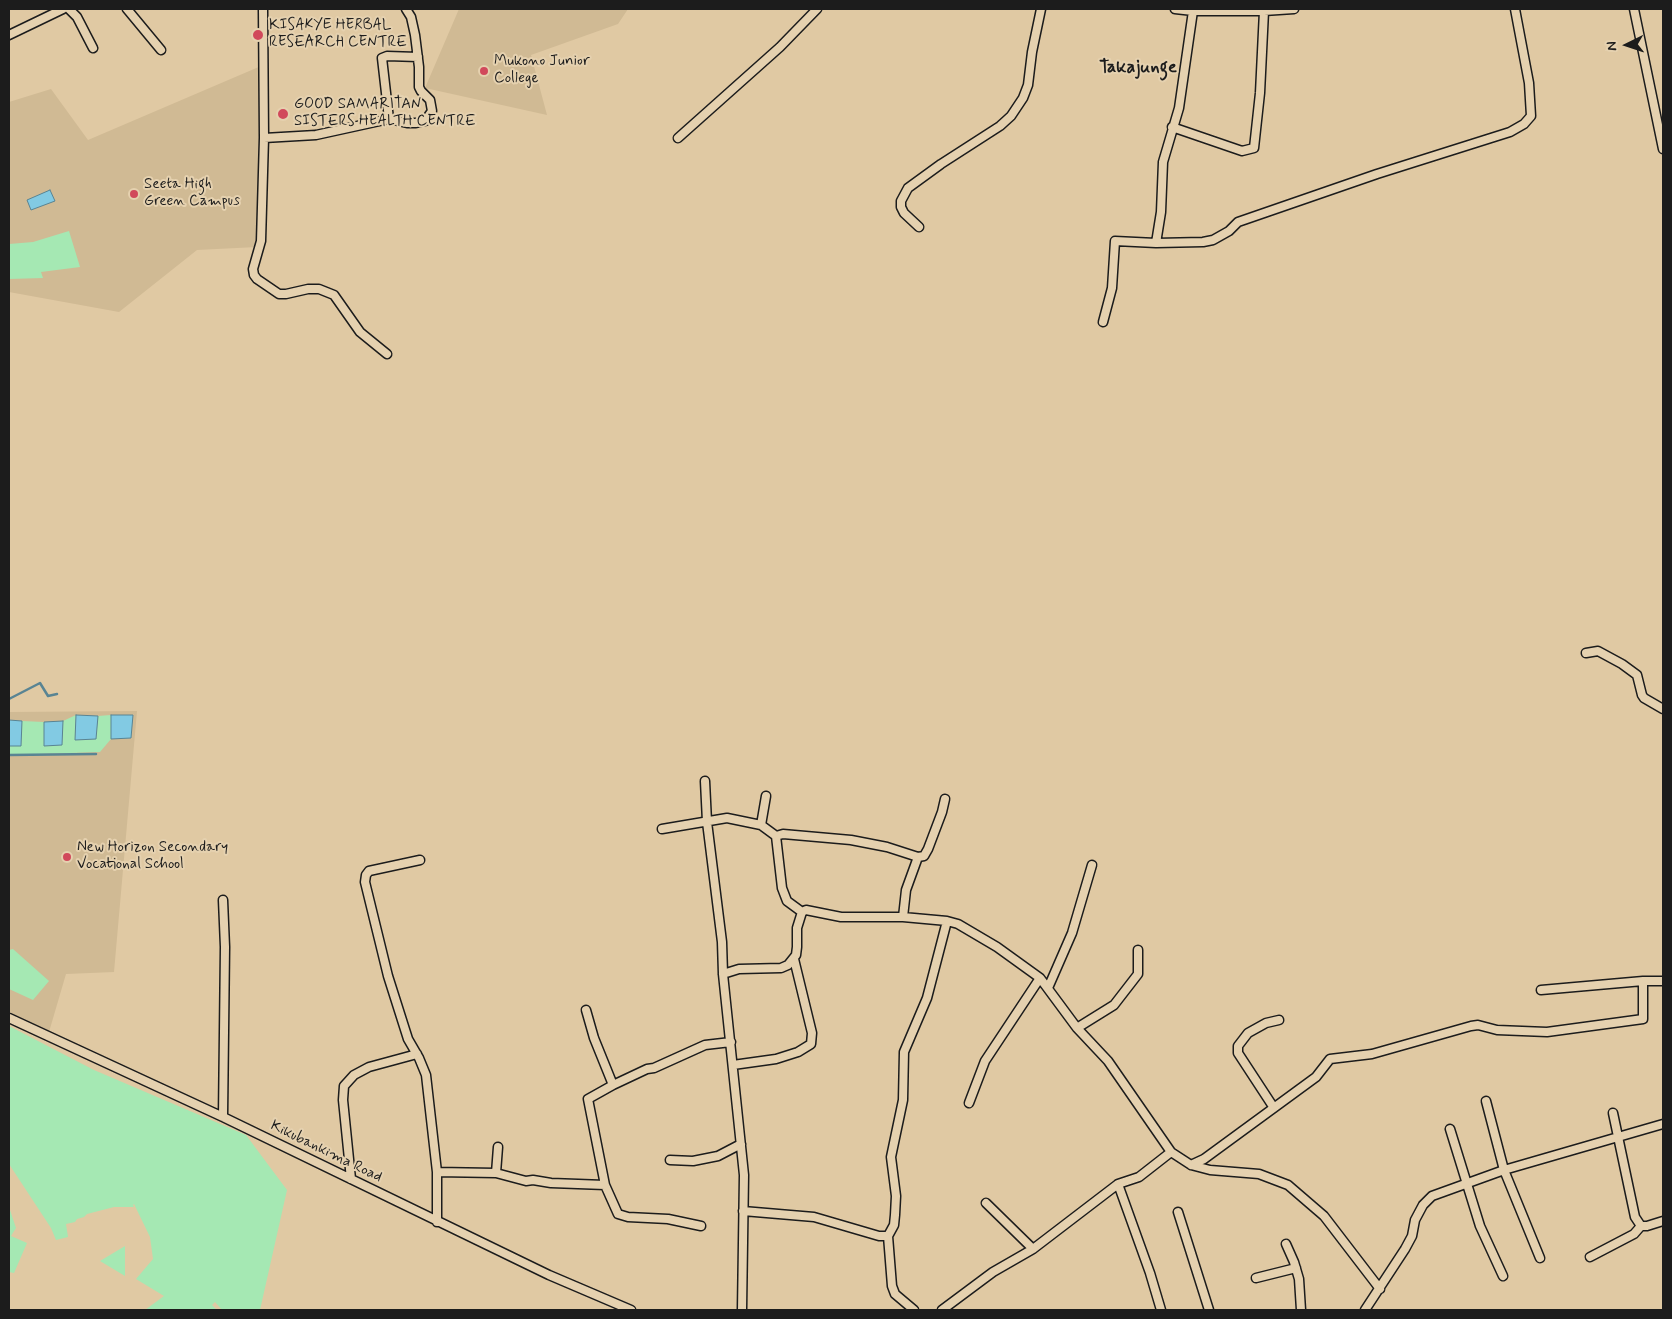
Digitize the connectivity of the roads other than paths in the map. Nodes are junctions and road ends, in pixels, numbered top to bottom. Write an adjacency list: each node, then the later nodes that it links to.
1 (63, 9): 14 (street)
2 (69, 9): 15 (street)
3 (127, 9): 16 (street)
4 (263, 9): 20 (street)
5 (406, 9): 17 (street)
6 (817, 9): 21 (street)
7 (1041, 9): 23 (street)
8 (1176, 9): 12 (street)
9 (1294, 9): 13 (street)
10 (1515, 9): 24 (street)
11 (1634, 9): 22 (street)
12 (1193, 11): 13 (street); 19 (street)
13 (1264, 12): 19 (street)
14 (9, 35)
15 (93, 48)
16 (161, 50)
17 (418, 56): 18 (street); 18 (street)
18 (390, 119): 20 (street)
19 (1172, 127): 24 (street)
20 (264, 138): 26 (street)
21 (678, 138)
22 (1663, 149)
23 (919, 227)
24 (1156, 243): 25 (street)
25 (1103, 322)
26 (387, 354)
27 (1586, 653): 28 (street)
28 (1663, 709)
29 (705, 780): 32 (street)
30 (766, 796): 33 (street)
31 (945, 799): 36 (street)
32 (707, 822): 33 (street); 34 (street); 45 (street)
33 (760, 825): 35 (street)
34 (662, 829)
35 (776, 836): 36 (street); 40 (street)
36 (918, 857): 41 (street)
37 (420, 860): 56 (street)
38 (1092, 865): 49 (street)
39 (223, 900): 63 (street)
40 (802, 912): 41 (street); 44 (street)
41 (903, 917): 42 (street)
42 (947, 921): 46 (street); 86 (street)
43 (1138, 950): 54 (street)
44 (794, 959): 45 (street); 57 (street)
45 (723, 974): 55 (street)
46 (1040, 978): 49 (street); 60 (street)
47 (1663, 980): 48 (street)
48 (1643, 981): 50 (street); 61 (street)
49 (1048, 988): 54 (street)
50 (1541, 990)
51 (586, 1010): 58 (street)
52 (9, 1018): 63 (street, Kikubankima Road)
53 (1279, 1020): 61 (street)
54 (1077, 1028): 69 (street)
55 (730, 1042): 57 (street); 58 (street)
56 (417, 1054): 73 (street); 75 (street)
57 (733, 1065): 67 (street)
58 (613, 1085): 78 (street)
59 (1486, 1101): 72 (street)
60 (969, 1103)
61 (1274, 1108): 71 (street)
62 (1613, 1112): 66 (street)
63 (223, 1117): 75 (street, Kikubankima Road)
64 (1663, 1124): 66 (street)
65 (1450, 1129): 77 (street)
66 (1618, 1137): 72 (street); 85 (street)
67 (741, 1144): 70 (street); 80 (street)
68 (498, 1147): 74 (street)
69 (1171, 1152): 71 (street); 76 (street)
70 (670, 1160)
71 (1192, 1165): 94 (street)
72 (1504, 1170): 77 (street); 90 (street)
73 (437, 1172): 74 (street); 83 (street)
74 (496, 1173): 78 (street)
75 (351, 1179): 83 (street, Kikubankima Road)
76 (1118, 1184): 88 (street); 99 (street)
77 (1467, 1184): 92 (street); 94 (street)
78 (605, 1185): 84 (street)
79 (986, 1202): 88 (street)
80 (743, 1211): 86 (street); 96 (street)
81 (1178, 1212): 100 (street)
82 (1663, 1221): 85 (street)
83 (437, 1222): 95 (street, Kikubankima Road)
84 (701, 1226)
85 (1641, 1226): 89 (street)
86 (888, 1236): 97 (street)
87 (1286, 1244): 91 (street)
88 (1033, 1249): 98 (street)
89 (1590, 1257)
90 (1540, 1258)
91 (1296, 1268): 93 (street); 101 (street)
92 (1503, 1276)
93 (1256, 1278)
94 (1380, 1289): 102 (street)
95 (631, 1310)
96 (742, 1310)
97 (914, 1310)
98 (942, 1310)
99 (1161, 1310)
100 (1209, 1310)
101 (1301, 1310)
102 (1365, 1310)

